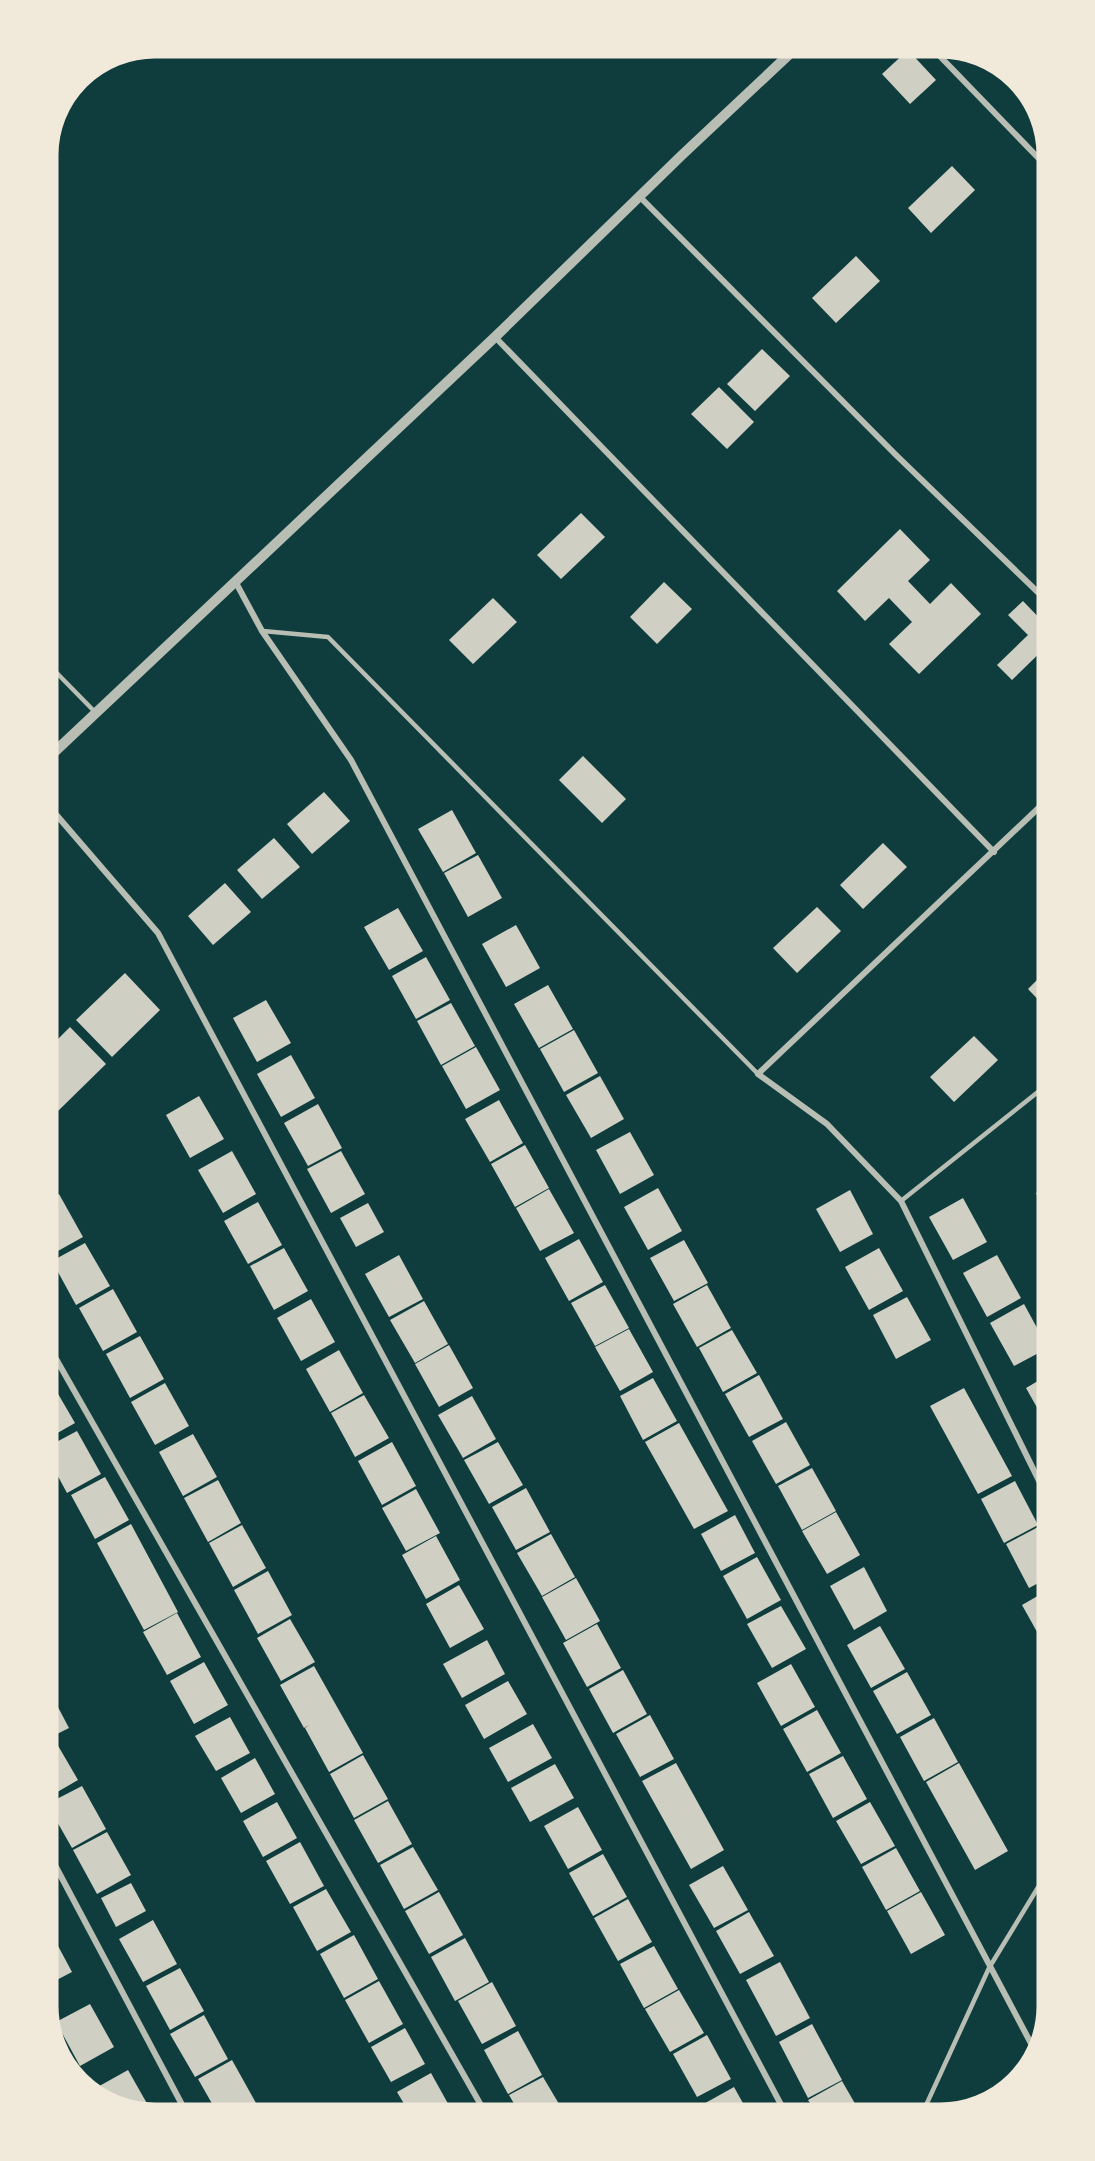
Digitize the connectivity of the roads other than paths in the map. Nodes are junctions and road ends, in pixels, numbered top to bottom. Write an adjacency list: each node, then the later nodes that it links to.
1 (786, 57): 4 (street)
2 (941, 57): 3 (street)
3 (1038, 158)
4 (639, 196): 5 (street); 7 (street)
5 (495, 337): 6 (street); 14 (street)
6 (235, 581): 8 (street); 10 (street)
7 (1038, 592)
8 (262, 631): 15 (lane); 22 (street)
9 (57, 673): 10 (lane)
10 (95, 712): 11 (street)
11 (57, 749)
12 (1038, 809): 14 (street)
13 (57, 816): 26 (street)
14 (994, 852): 15 (street)
15 (758, 1074): 17 (street)
16 (1038, 1092): 17 (lane)
17 (901, 1201): 19 (street)
18 (57, 1361): 25 (street)
19 (1038, 1478)
20 (57, 1870): 24 (street)
21 (1038, 1887): 22 (lane)
22 (989, 1968): 23 (street); 27 (lane)
23 (1030, 2043)
24 (183, 2104)
25 (480, 2104)
26 (781, 2104)
27 (927, 2104)

